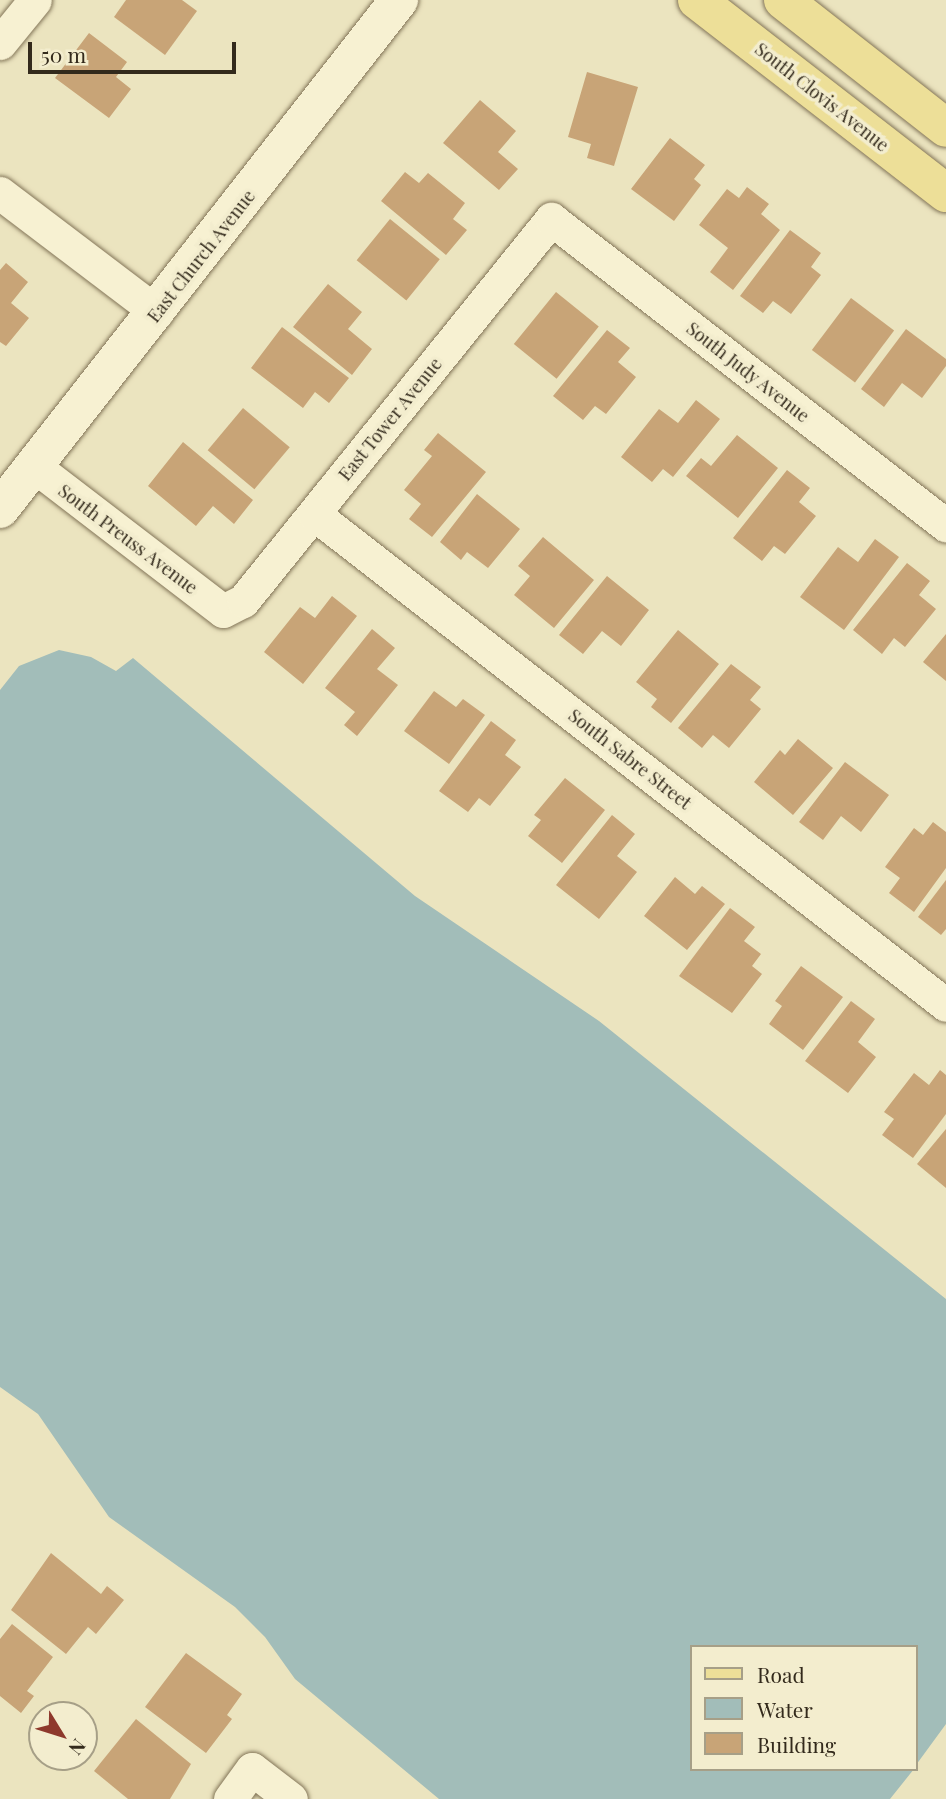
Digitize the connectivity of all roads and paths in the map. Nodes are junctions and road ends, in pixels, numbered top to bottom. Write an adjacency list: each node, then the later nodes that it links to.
1 (35, 0): 5 (street)
2 (399, 0): 10 (street, East Church Avenue)
3 (697, 0): 8 (main road, South Clovis Avenue)
4 (783, 0): 6 (main road)
5 (0, 43)
6 (946, 128)
7 (0, 193): 10 (street)
8 (946, 193)
9 (551, 219): 13 (street, East Tower Avenue); 14 (street, South Judy Avenue)
10 (157, 313): 11 (street, East Church Avenue)
11 (34, 466): 12 (street, East Church Avenue); 15 (street, South Preuss Avenue)
12 (0, 509)
13 (314, 514): 15 (street, East Tower Avenue); 16 (street, South Sabre Street)
14 (946, 525)
15 (223, 611)
16 (946, 1005)
17 (230, 1799): 18 (street)
18 (291, 1799)

